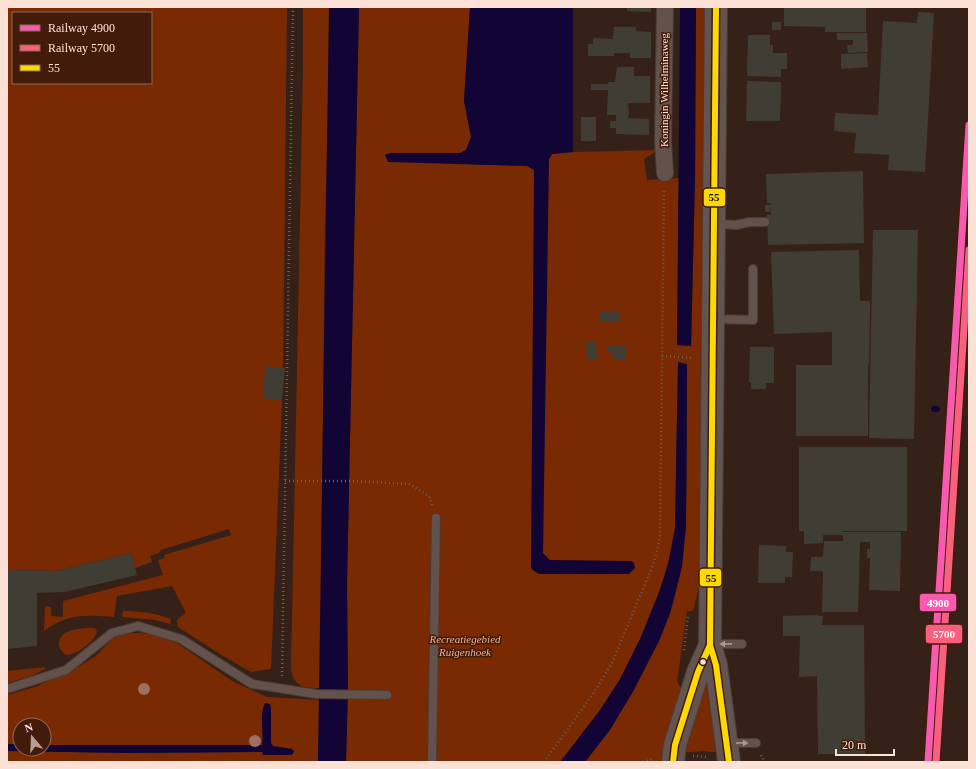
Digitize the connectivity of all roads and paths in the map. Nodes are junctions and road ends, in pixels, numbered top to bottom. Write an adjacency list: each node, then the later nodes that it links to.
1 (293, 7): 9 (path)
2 (665, 7): 4 (street, Koningin Wilhelminaweg)
3 (716, 7): 6 (main road)
4 (665, 173): 22 (path)
5 (765, 222): 6 (lane)
6 (714, 224): 8 (main road)
7 (753, 268): 8 (lane)
8 (713, 319): 12 (main road)
9 (285, 480): 10 (path); 16 (path)
10 (436, 518): 21 (lane)
11 (688, 615): 14 (path)
12 (710, 644): 13 (lane, one-way to 12); 19 (main road); 20 (main road)
13 (742, 644)
14 (683, 653)
15 (7, 689): 16 (lane)
16 (282, 689): 17 (lane)
17 (387, 695)
18 (756, 743): 19 (lane, one-way to 18)
19 (728, 754): 20 (path); 24 (path)
20 (673, 760): 23 (path)
21 (432, 762)
22 (544, 762)
23 (643, 762)
24 (764, 762)

